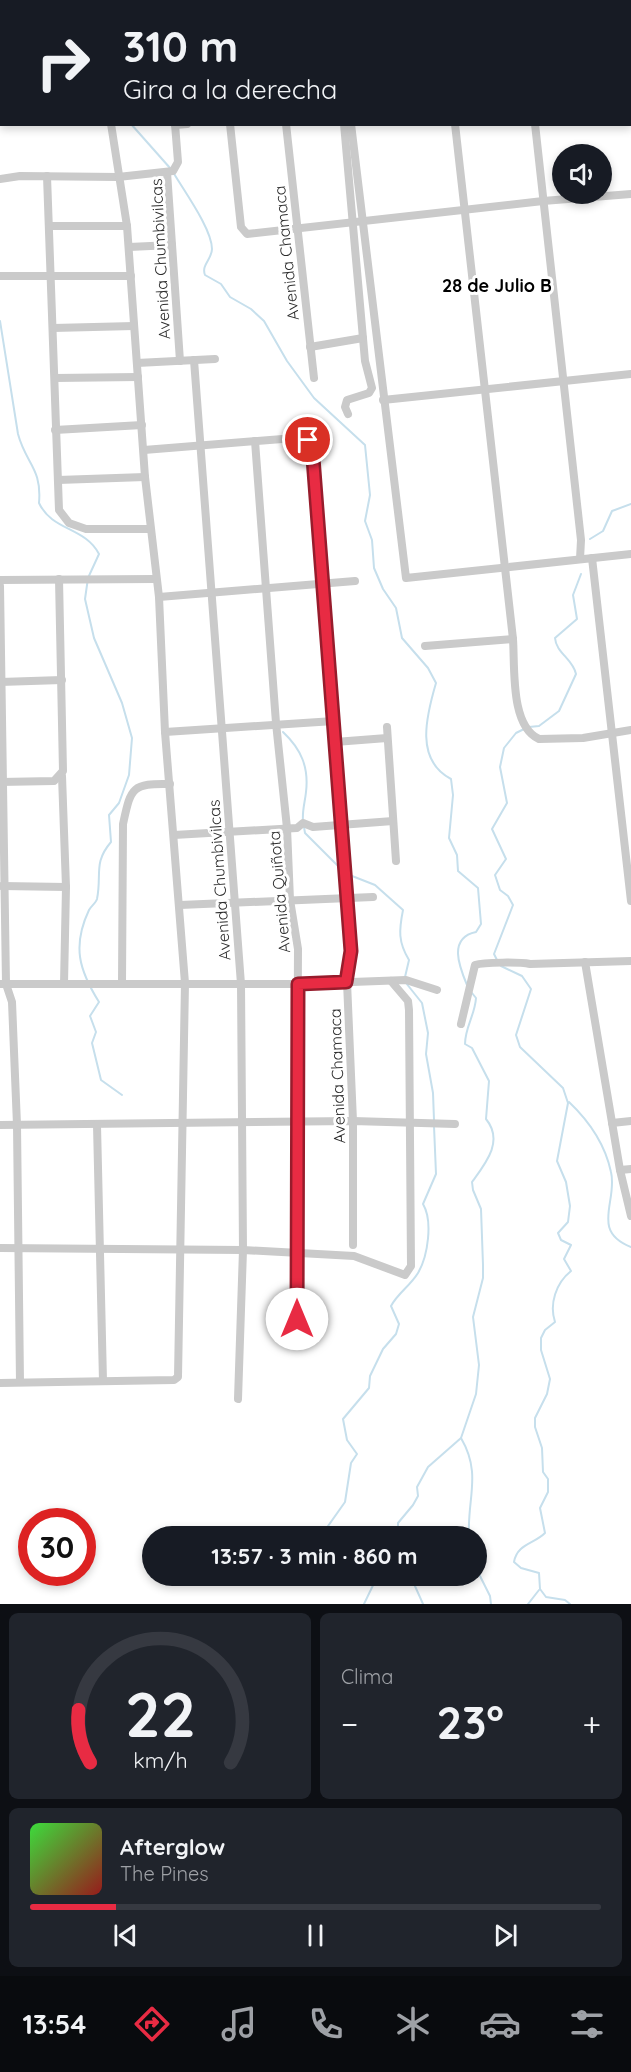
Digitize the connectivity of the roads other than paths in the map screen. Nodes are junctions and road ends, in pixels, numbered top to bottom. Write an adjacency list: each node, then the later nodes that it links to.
1 (111, 126): 11 (street)
2 (175, 126): 9 (street, Avenida Chumbivilcas)
3 (230, 126): 20 (street)
4 (286, 126): 20 (street, Avenida Chamaca)
5 (344, 126): 17 (street)
6 (351, 126): 16 (street)
7 (455, 126): 15 (street)
8 (535, 126): 14 (street)
9 (167, 172): 11 (street); 21 (street, Avenida Chumbivilcas)
10 (47, 176): 11 (street); 12 (street); 18 (street)
11 (118, 177): 19 (street)
12 (0, 179)
13 (631, 194): 14 (street)
14 (543, 201): 15 (street); 38 (street)
15 (464, 210): 16 (street); 39 (street)
16 (364, 221): 17 (street); 40 (street)
17 (351, 223): 20 (street); 28 (street)
18 (49, 226): 19 (street); 24 (street)
19 (127, 226): 22 (street)
20 (297, 230): 29 (street, Avenida Chamaca)
21 (172, 245): 22 (street); 32 (street, Avenida Chumbivilcas)
22 (129, 247): 25 (street)
23 (0, 276): 24 (street)
24 (51, 276): 25 (street); 27 (street)
25 (131, 276): 26 (street)
26 (134, 326): 27 (street); 33 (street)
27 (53, 328): 36 (street)
28 (363, 338): 29 (street); 41 (street)
29 (310, 347): 37 (street, Avenida Chamaca)
30 (215, 359): 31 (street)
31 (194, 360): 32 (street); 45 (street, Avenida Chumbivilcas)
32 (180, 361): 33 (street)
33 (137, 363): 35 (street)
34 (631, 374): 38 (street)
35 (138, 377): 36 (street); 42 (street)
36 (55, 378): 43 (street)
37 (314, 378)
38 (564, 381): 39 (street); 52 (street)
39 (483, 390): 40 (street); 53 (street)
40 (383, 400): 53 (street)
41 (348, 414)
42 (142, 425): 43 (street); 46 (street)
43 (55, 430): 48 (street)
44 (255, 441): 45 (street); 58 (street, Avenida Chamaca); 60 (street, Avenida Quiñota)
45 (200, 445): 46 (street); 61 (street, Avenida Chumbivilcas)
46 (144, 450): 47 (street)
47 (145, 477): 48 (street); 49 (street)
48 (58, 480): 49 (street)
49 (150, 529): 55 (street)
50 (631, 554): 51 (street)
51 (592, 558): 52 (street); 73 (street)
52 (580, 559): 53 (street)
53 (504, 568): 63 (street)
54 (58, 579): 55 (street); 56 (street); 65 (street)
55 (155, 579): 62 (street)
56 (0, 580)
57 (355, 581): 58 (street)
58 (323, 583): 60 (street); 67 (street, Avenida Chamaca)
59 (0, 586): 66 (street)
60 (266, 587): 61 (street); 68 (street, Avenida Quiñota)
61 (212, 593): 62 (street); 70 (street, Avenida Chumbivilcas)
62 (159, 597): 72 (street)
63 (513, 639): 64 (street); 73 (street)
64 (425, 646)
65 (62, 680): 66 (street); 76 (street)
66 (1, 682): 77 (street)
67 (334, 721): 68 (street); 75 (street, Avenida Chamaca)
68 (276, 723): 70 (street); 81 (street, Avenida Quiñota)
69 (387, 726): 74 (street)
70 (220, 728): 72 (street); 82 (street, Avenida Chumbivilcas)
71 (631, 730): 73 (street)
72 (165, 732): 78 (street)
73 (613, 732): 91 (street)
74 (387, 738): 75 (street); 79 (street)
75 (335, 742): 80 (street, Avenida Chamaca)
76 (62, 775): 77 (street); 86 (street)
77 (1, 782): 85 (street)
78 (170, 784): 83 (street); 97 (street)
79 (393, 821): 80 (street); 84 (street)
80 (342, 824): 81 (street); 88 (street, Avenida Chamaca)
81 (287, 828): 82 (street); 89 (street, Avenida Quiñota)
82 (231, 831): 83 (street); 90 (street, Avenida Chumbivilcas)
83 (174, 836): 92 (street)
84 (396, 861)
85 (2, 886): 86 (street); 99 (street)
86 (66, 887): 100 (street)
87 (373, 897): 88 (street)
88 (346, 899): 89 (street); 96 (street, Avenida Chamaca)
89 (290, 900): 90 (street); 102 (street, Avenida Quiñota)
90 (234, 901): 92 (street); 101 (street, Avenida Chumbivilcas)
91 (631, 901)
92 (180, 905): 98 (street)
93 (631, 961): 94 (street)
94 (585, 962): 104 (street); 108 (street)
95 (391, 981): 96 (street); 103 (street); 107 (street)
96 (346, 982): 102 (street); 105 (street, Avenida Chamaca)
97 (122, 983): 98 (street); 100 (street)
98 (185, 983): 101 (street); 114 (street)
99 (3, 984): 100 (street); 112 (street)
100 (64, 984)
101 (241, 984): 102 (street); 115 (street, Avenida Chumbivilcas)
102 (298, 984): 109 (street, Avenida Quiñota)
103 (437, 990)
104 (462, 1024)
105 (353, 1121): 107 (street); 109 (street); 119 (street, Avenida Chamaca)
106 (631, 1121): 108 (street)
107 (410, 1122): 110 (street); 125 (street)
108 (612, 1123): 117 (street)
109 (297, 1124): 115 (street); 125 (street, Avenida Quiñota)
110 (455, 1124)
111 (0, 1125): 112 (street)
112 (17, 1125): 113 (street); 121 (street)
113 (97, 1125): 114 (street); 122 (street)
114 (182, 1125): 115 (street); 123 (street)
115 (242, 1125): 124 (street, Avenida Chumbivilcas)
116 (631, 1169): 117 (street)
117 (620, 1170): 118 (street)
118 (631, 1216)
119 (354, 1245)
120 (0, 1248): 121 (street)
121 (18, 1249): 122 (street); 128 (street)
122 (100, 1249): 123 (street); 127 (street)
123 (180, 1250): 124 (street); 127 (street)
124 (243, 1251): 125 (street); 130 (street, Avenida Chumbivilcas)
125 (297, 1252): 126 (street, Avenida Quiñota)
126 (297, 1341)
127 (103, 1381): 128 (street)
128 (20, 1382): 129 (street)
129 (0, 1383)
130 (238, 1399)

